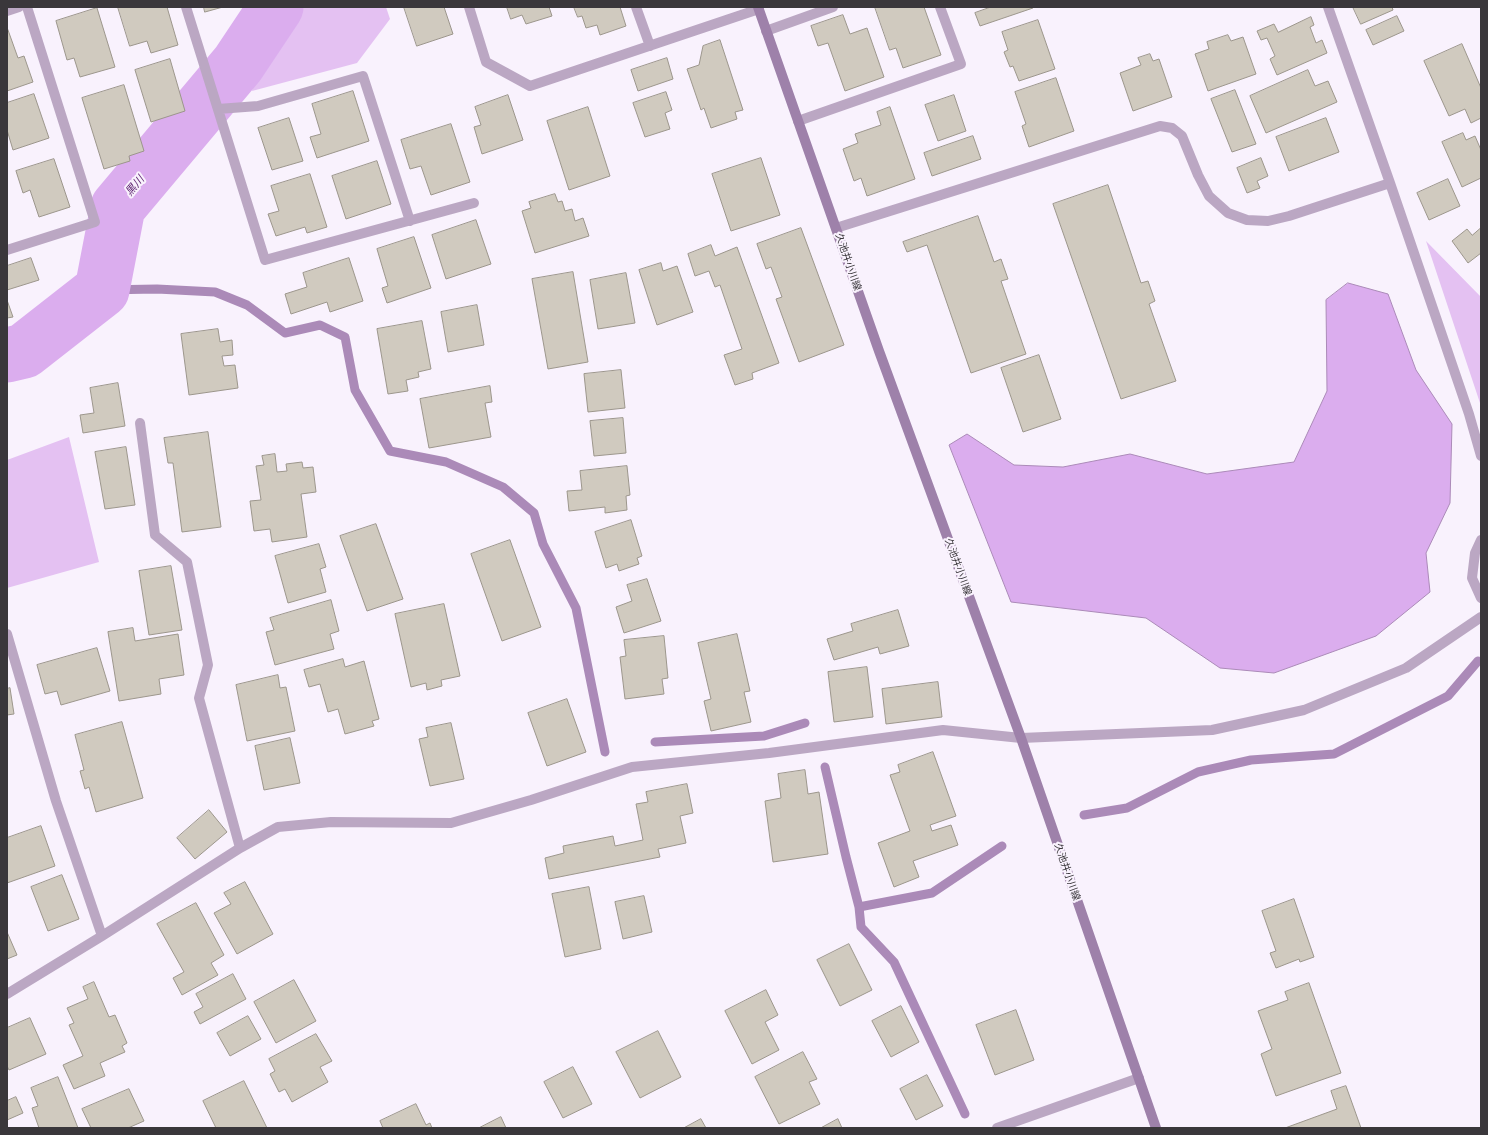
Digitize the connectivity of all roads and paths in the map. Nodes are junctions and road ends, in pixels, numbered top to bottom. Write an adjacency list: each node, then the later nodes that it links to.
1 (20, 7): 10 (street)
2 (27, 7): 19 (street)
3 (186, 7): 13 (street)
4 (468, 7): 12 (street)
5 (636, 7): 12 (street)
6 (833, 7): 11 (street)
7 (940, 7): 14 (street)
8 (1328, 7): 15 (street)
9 (759, 8): 11 (street, 久池井小川線); 12 (street)
10 (7, 11)
11 (766, 31): 14 (street, 久池井小川線)
12 (650, 46)
13 (218, 109): 17 (street); 17 (street)
14 (798, 121): 18 (street, 久池井小川線)
15 (1390, 183): 18 (street); 21 (street)
16 (474, 203): 17 (street)
17 (410, 221)
18 (836, 228): 26 (street, 久池井小川線)
19 (7, 250)
20 (140, 423): 27 (street)
21 (1481, 456)
22 (1481, 540): 23 (street)
23 (1481, 598)
24 (1481, 617): 26 (street)
25 (7, 634): 28 (street)
26 (1021, 738): 27 (street); 30 (street, 久池井小川線)
27 (240, 848): 28 (street)
28 (102, 936): 29 (street)
29 (7, 994)
30 (1139, 1078): 31 (street); 32 (street, 久池井小川線)
31 (997, 1128)
32 (1156, 1128)

